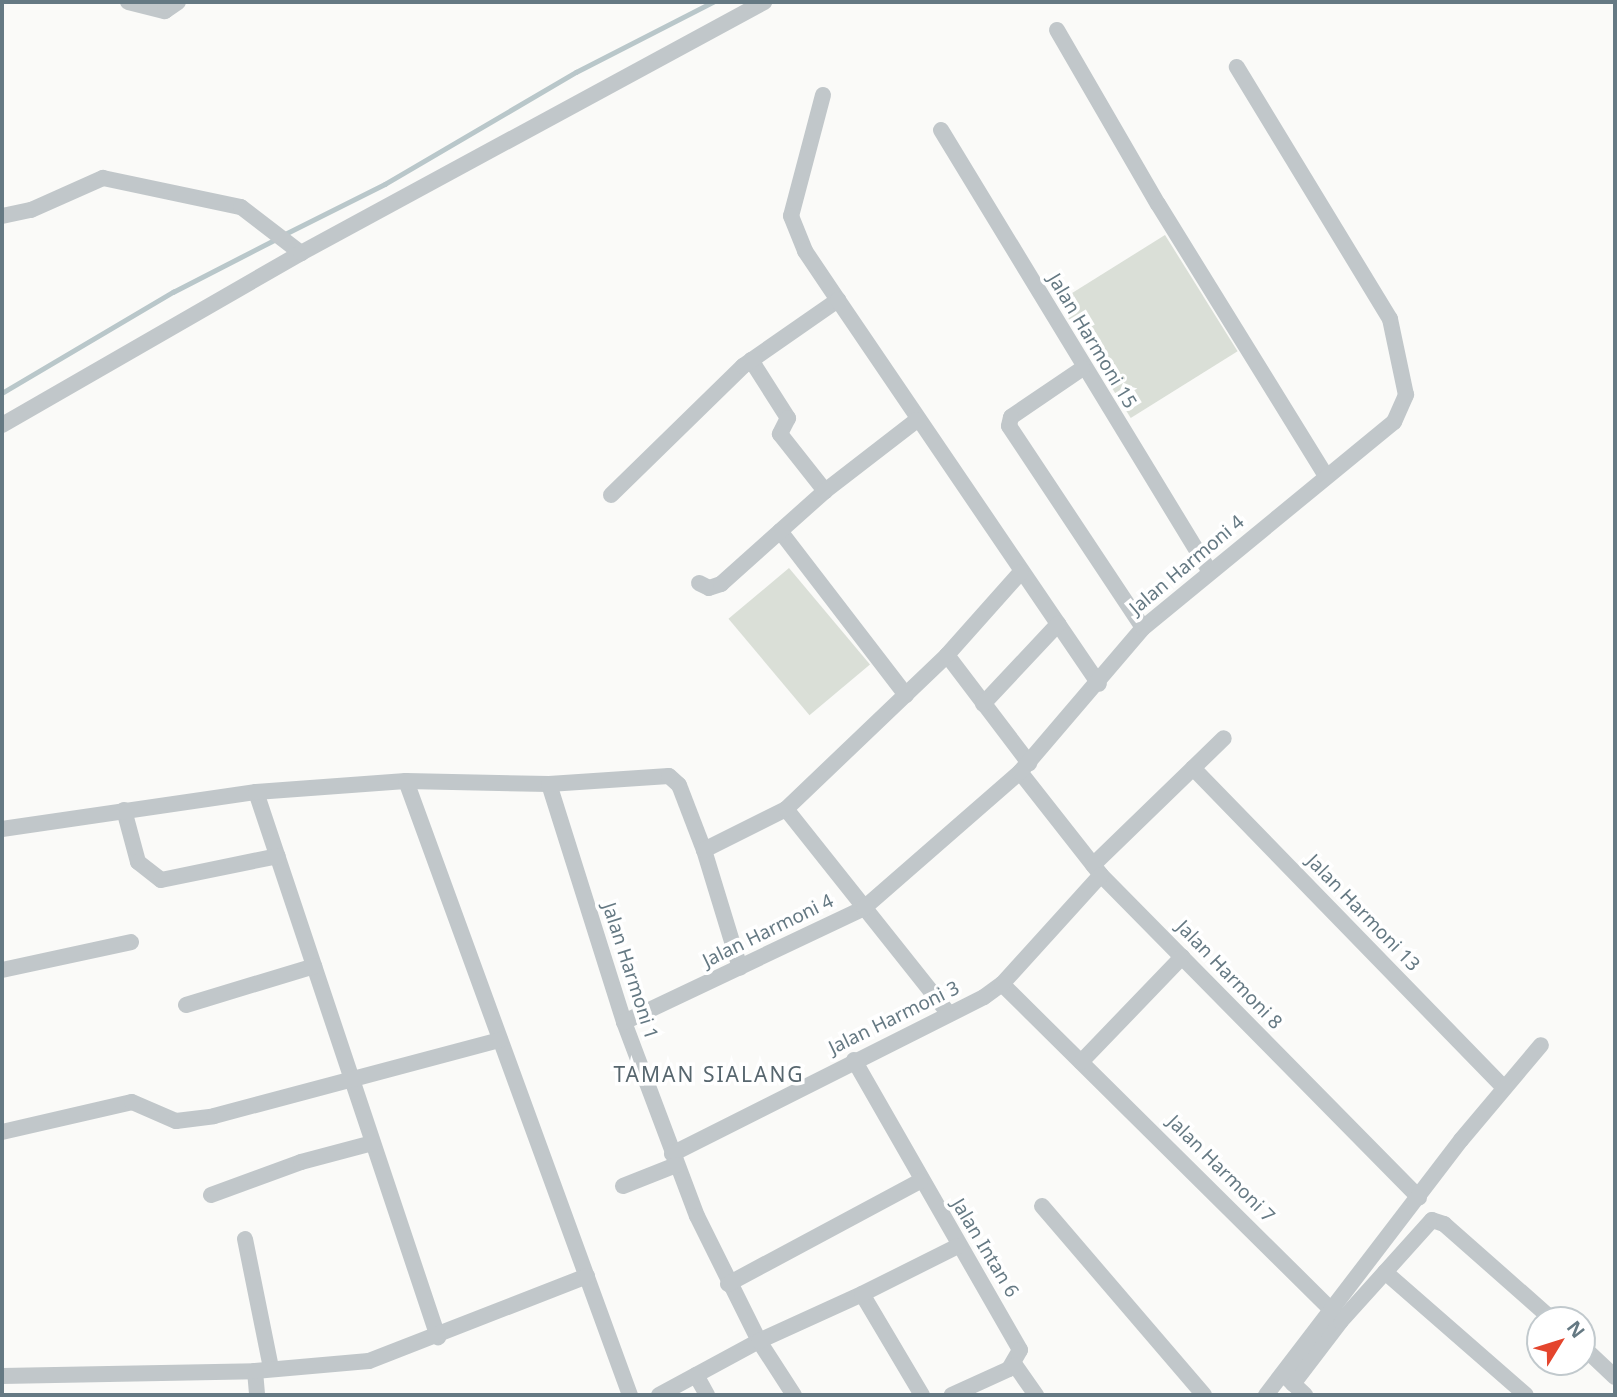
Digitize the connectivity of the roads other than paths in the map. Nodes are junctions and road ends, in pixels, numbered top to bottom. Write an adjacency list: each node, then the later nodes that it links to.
1 (128, 2): 2 (street)
2 (178, 2)
3 (764, 2): 9 (street)
4 (1058, 30): 15 (street)
5 (1237, 67): 15 (street, Jalan Harmoni 4)
6 (823, 95): 10 (street)
7 (941, 130): 12 (street, Jalan Harmoni 15)
8 (2, 216): 9 (street)
9 (301, 253): 14 (street)
10 (838, 300): 11 (street); 13 (street)
11 (751, 360): 16 (street); 17 (street)
12 (1083, 368): 20 (street, Jalan Harmoni 15); 23 (street)
13 (917, 420): 16 (street); 19 (street)
14 (2, 425)
15 (1326, 476): 20 (street, Jalan Harmoni 4)
16 (825, 491): 18 (street)
17 (611, 495)
18 (780, 531): 21 (street); 26 (street)
19 (1021, 572): 22 (street); 24 (street)
20 (1210, 572): 23 (street, Jalan Harmoni 4)
21 (699, 583)
22 (1058, 624): 25 (street); 27 (street)
23 (1143, 628): 25 (street, Jalan Harmoni 4)
24 (947, 655): 26 (street); 27 (street, Jalan Harmoni 8)
25 (1098, 684): 29 (street, Jalan Harmoni 4)
26 (906, 695): 34 (street)
27 (983, 704): 29 (street, Jalan Harmoni 8)
28 (1224, 738): 30 (street, Jalan Harmoni 3)
29 (1025, 767): 39 (street, Jalan Harmoni 8); 40 (street, Jalan Harmoni 4)
30 (1194, 768): 39 (street, Jalan Harmoni 3); 55 (street, Jalan Harmoni 13)
31 (405, 781): 32 (street); 33 (street); 50 (street)
32 (550, 784): 37 (street); 49 (street, Jalan Harmoni 1)
33 (256, 792): 35 (street); 38 (street)
34 (786, 809): 37 (street); 40 (street)
35 (124, 810): 36 (street); 38 (street)
36 (2, 830)
37 (704, 850): 44 (street)
38 (278, 856): 43 (street)
39 (1097, 870): 42 (street, Jalan Harmoni 8); 46 (street, Jalan Harmoni 3)
40 (864, 908): 44 (street, Jalan Harmoni 4); 48 (street)
41 (131, 942): 45 (street)
42 (1182, 957): 53 (street); 62 (street, Jalan Harmoni 8)
43 (314, 966): 47 (street); 54 (street)
44 (740, 968): 49 (street, Jalan Harmoni 4)
45 (2, 970)
46 (1002, 984): 48 (street, Jalan Harmoni 3); 53 (street, Jalan Harmoni 7)
47 (186, 1005)
48 (949, 1014): 52 (street, Jalan Harmoni 3)
49 (624, 1022): 58 (street, Jalan Harmoni 1)
50 (500, 1040): 54 (street); 67 (street)
51 (1541, 1045): 55 (street)
52 (854, 1060): 58 (street, Jalan Harmoni 3); 59 (street, Jalan Intan 6)
53 (1081, 1062): 71 (street, Jalan Harmoni 7)
54 (352, 1078): 56 (street); 57 (street)
55 (1503, 1087): 62 (street)
56 (2, 1132)
57 (373, 1143): 61 (street); 72 (street)
58 (674, 1159): 60 (street, Jalan Harmoni 3); 68 (street, Jalan Harmoni 1)
59 (920, 1181): 65 (street, Jalan Intan 6); 68 (street)
60 (623, 1186)
61 (211, 1195)
62 (1419, 1197): 71 (street)
63 (1042, 1206): 89 (street)
64 (245, 1239): 76 (street)
65 (958, 1246): 69 (street); 75 (street, Jalan Intan 6)
66 (1385, 1272): 70 (street); 80 (street); 92 (street)
67 (587, 1276): 72 (street); 82 (street)
68 (728, 1284): 73 (street, Jalan Harmoni 1)
69 (862, 1294): 73 (street); 86 (street)
70 (1537, 1306)
71 (1329, 1308): 80 (street)
72 (438, 1337): 76 (street)
73 (759, 1341): 78 (street); 85 (street, Jalan Harmoni 1)
74 (1596, 1359): 77 (street)
75 (1015, 1365): 87 (street); 88 (street)
76 (263, 1370): 79 (street); 81 (street)
77 (1613, 1374)
78 (696, 1375): 83 (street); 84 (street)
79 (2, 1376)
80 (1287, 1378): 90 (street); 91 (street)
81 (257, 1395)
82 (631, 1395)
83 (659, 1395)
84 (707, 1395)
85 (794, 1395)
86 (922, 1395)
87 (952, 1395)
88 (1036, 1395)
89 (1203, 1395)
90 (1266, 1395)
91 (1305, 1395)
92 (1525, 1395)

